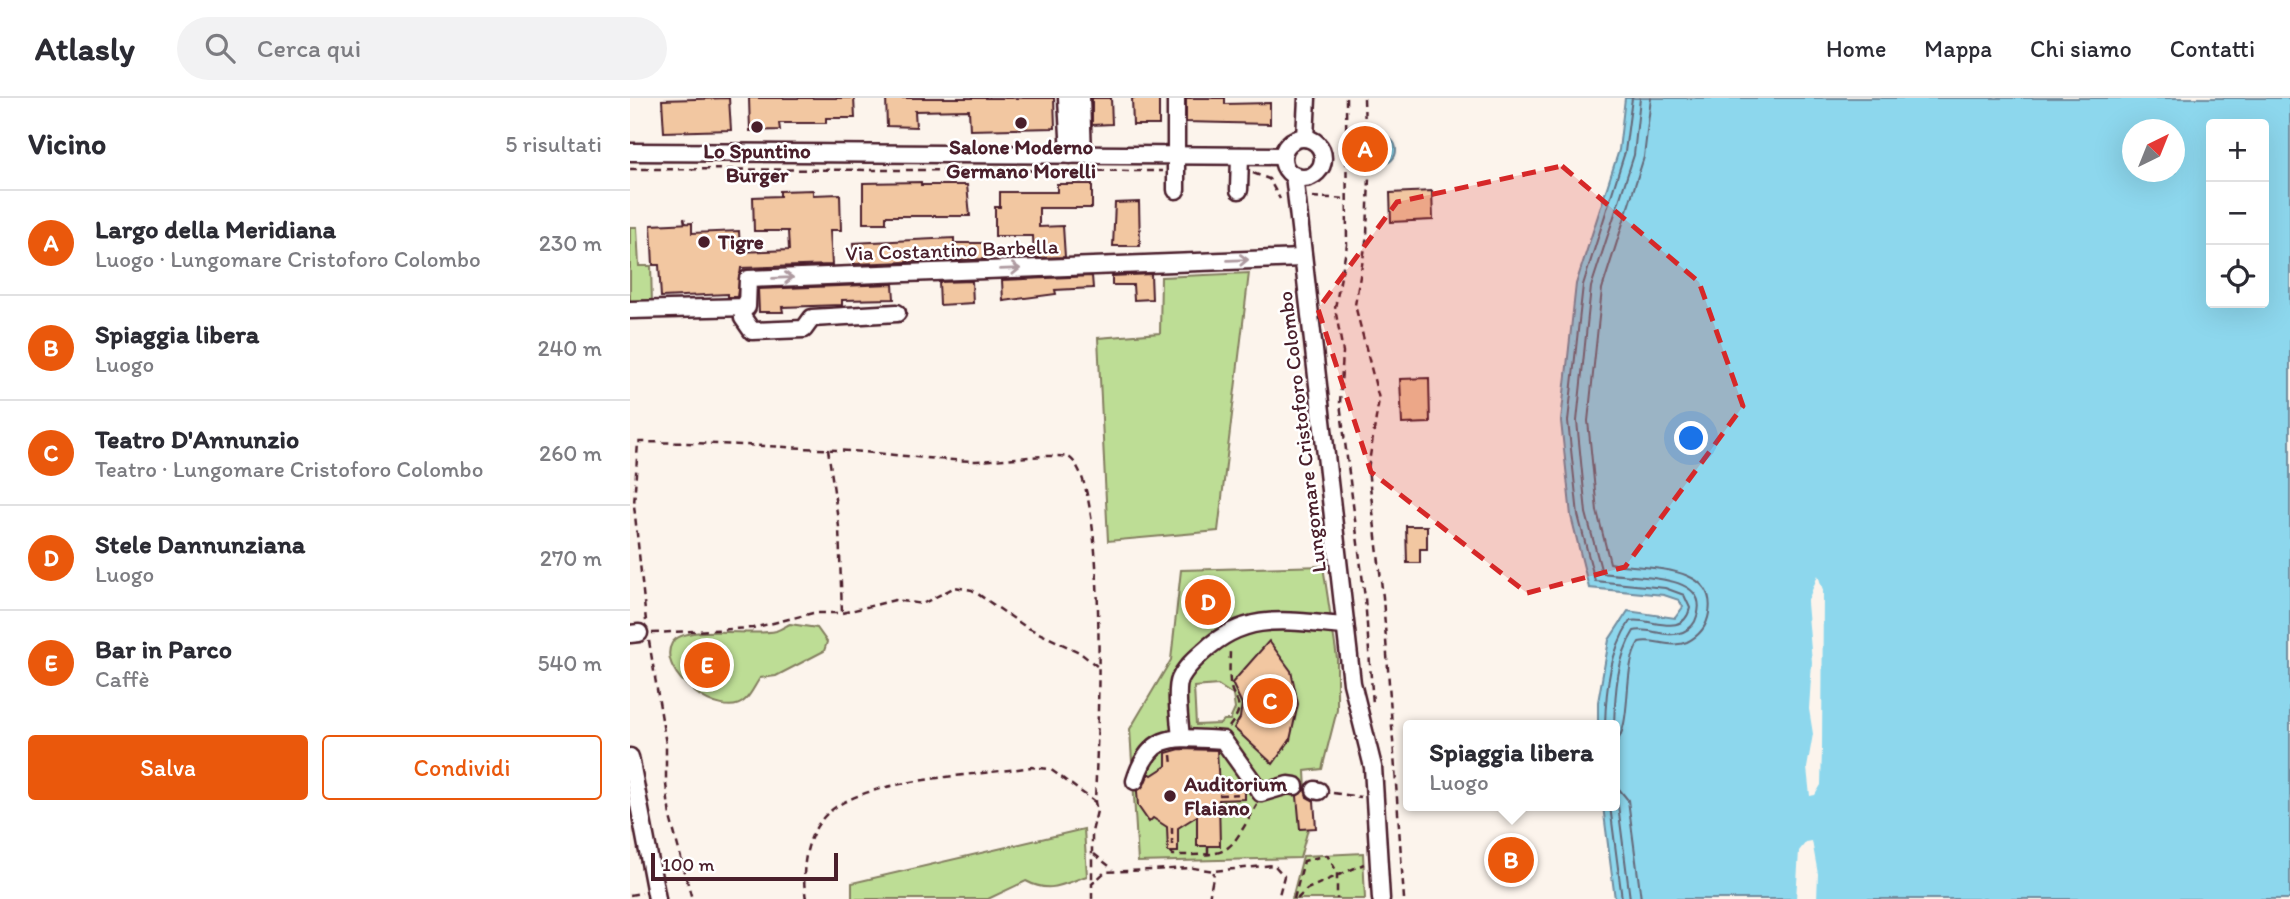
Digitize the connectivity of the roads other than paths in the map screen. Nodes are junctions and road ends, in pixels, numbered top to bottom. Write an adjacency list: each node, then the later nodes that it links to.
1 (1067, 98): 7 (street)
2 (1081, 98): 7 (street)
3 (1176, 98): 9 (street)
4 (1307, 98): 5 (street)
5 (1305, 138): 8 (street); 11 (street)
6 (630, 152): 7 (street)
7 (1077, 155): 9 (street)
8 (1283, 156): 10 (street); 11 (street)
9 (1175, 163): 10 (street); 12 (street)
10 (1240, 163): 13 (street)
11 (1293, 175): 14 (street, Lungomare Cristoforo Colombo)
12 (1176, 190)
13 (1239, 190)
14 (1303, 258): 15 (street, Via Costantino Barbella, one-way to 14); 18 (street, Lungomare Cristoforo Colombo)
15 (742, 308): 16 (street); 17 (street)
16 (630, 310)
17 (897, 313)
18 (1345, 626): 19 (street); 24 (street, Lungomare Cristoforo Colombo)
19 (1181, 738): 21 (street); 22 (street)
20 (630, 757): 23 (street)
21 (1135, 781)
22 (1295, 786)
23 (657, 899)
24 (1381, 899)

